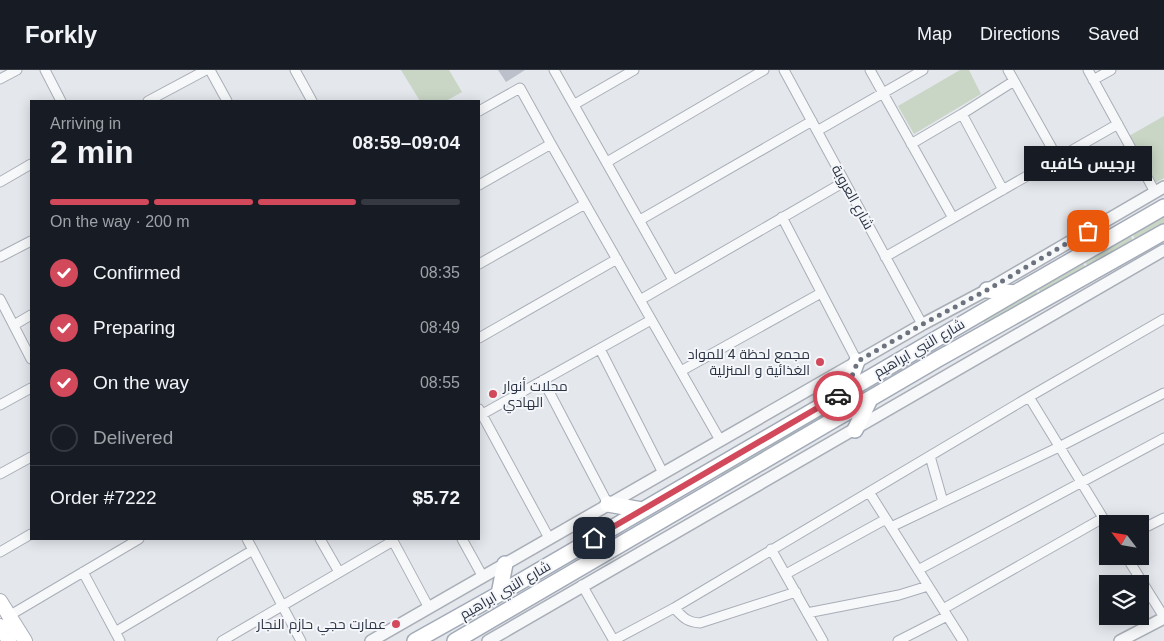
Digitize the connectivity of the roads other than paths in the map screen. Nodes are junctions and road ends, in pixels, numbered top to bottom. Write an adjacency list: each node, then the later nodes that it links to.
1 (17, 70): 15 (street)
2 (45, 70): 19 (street)
3 (206, 70): 20 (street)
4 (210, 70): 21 (street)
5 (295, 70): 22 (street)
6 (554, 70): 23 (street)
7 (634, 70): 23 (street)
8 (764, 70): 32 (street)
9 (784, 70): 26 (street, شارع العروبة)
10 (870, 70): 18 (street)
11 (923, 70): 18 (street)
12 (1008, 70): 17 (street)
13 (1088, 70): 16 (street)
14 (1111, 70): 16 (street)
15 (0, 79)
16 (1093, 80): 27 (street)
17 (1014, 81): 25 (street); 31 (street)
18 (883, 93): 28 (street); 30 (street)
19 (60, 100)
20 (152, 100)
21 (226, 100)
22 (311, 100)
23 (574, 104): 32 (street)
24 (480, 110): 29 (street)
25 (962, 114): 30 (street); 37 (street)
26 (812, 121): 28 (street, شارع العروبة); 43 (street)
27 (1118, 124): 31 (street); 38 (street)
28 (817, 131): 35 (street, شارع العروبة)
29 (551, 144): 36 (street); 39 (street)
30 (911, 144): 42 (street)
31 (1058, 159): 37 (street)
32 (607, 162): 43 (street)
33 (30, 165): 34 (street)
34 (0, 182)
35 (844, 182): 41 (street); 48 (street, شارع العروبة)
36 (480, 184)
37 (1003, 190): 42 (street)
38 (1160, 190): 52 (street)
39 (585, 204): 49 (street); 50 (street)
40 (1164, 207): 54 (main road, شارع النبي ابراهيم)
41 (782, 217): 51 (street); 53 (street)
42 (953, 218): 48 (street)
43 (640, 220): 51 (street)
44 (1164, 232): 69 (main road, شارع النبي ابراهيم)
45 (30, 242): 47 (street)
46 (1164, 250): 79 (street)
47 (0, 257)
48 (885, 257): 60 (street, شارع العروبة)
49 (617, 260): 56 (street); 62 (street)
50 (480, 263)
51 (674, 280): 56 (street)
52 (987, 290): 54 (main road); 60 (street)
53 (821, 292): 66 (street); 68 (street)
54 (1015, 293): 64 (main road, شارع النبي ابراهيم)
55 (0, 299): 61 (street)
56 (640, 300): 59 (street)
57 (30, 316): 61 (street)
58 (1164, 319): 75 (street)
59 (652, 320): 63 (street); 68 (street)
60 (922, 324): 66 (street)
61 (14, 325): 65 (street)
62 (480, 337)
63 (600, 349): 70 (street); 85 (street)
64 (908, 355): 67 (main road, شارع النبي ابراهيم); 69 (main road)
65 (30, 357)
66 (858, 361): 73 (main road); 81 (street)
67 (890, 365): 71 (main road); 73 (main road, شارع النبي ابراهيم)
68 (681, 371): 81 (street)
69 (918, 372): 71 (main road, شارع النبي ابراهيم)
70 (543, 380): 78 (street); 90 (street)
71 (898, 383): 76 (main road, شارع النبي ابراهيم)
72 (30, 389): 77 (street)
73 (846, 391): 91 (main road, شارع النبي ابراهيم)
74 (1164, 393): 82 (street)
75 (1029, 398): 82 (street); 83 (street)
76 (870, 399): 79 (main road); 129 (main road, شارع النبي ابراهيم)
77 (0, 405)
78 (480, 413): 98 (street)
79 (854, 430): 114 (street)
80 (1164, 438): 87 (street)
81 (720, 440): 85 (street)
82 (1059, 446): 87 (street); 89 (street)
83 (930, 456): 88 (street); 89 (street)
84 (30, 458): 86 (street)
85 (663, 473): 90 (street)
86 (0, 474)
87 (1081, 482): 92 (street); 109 (street)
88 (869, 492): 94 (street); 104 (street)
89 (943, 502): 94 (street)
90 (608, 504): 91 (main road); 98 (street)
91 (642, 510): 117 (main road, شارع النبي ابراهيم)
92 (1101, 515)
93 (1164, 518): 96 (street)
94 (889, 523): 109 (street); 112 (street)
95 (1099, 525): 123 (street)
96 (1149, 526)
97 (30, 535): 106 (street)
98 (549, 538): 107 (street)
99 (137, 540): 110 (street)
100 (247, 540): 105 (street)
101 (321, 540): 111 (street)
102 (393, 540): 111 (street); 120 (street)
103 (463, 540): 113 (street)
104 (772, 549): 112 (street); 121 (street)
105 (253, 550): 119 (street); 128 (street)
106 (0, 552)
107 (505, 564): 113 (street); 117 (main road)
108 (1132, 565): 125 (street)
109 (918, 570): 115 (street)
110 (83, 572): 124 (street); 128 (street)
111 (339, 572): 119 (street)
112 (786, 574): 116 (street)
113 (482, 577): 120 (street)
114 (582, 586): 130 (street); 139 (street)
115 (928, 586): 122 (street); 123 (street)
116 (796, 592): 121 (street); 122 (street)
117 (499, 594): 126 (main road, شارع النبي ابراهيم)
118 (0, 601): 124 (main road)
119 (283, 605): 134 (street); 135 (street)
120 (429, 608): 136 (street)
121 (674, 608): 130 (street)
122 (807, 613): 140 (street)
123 (945, 613): 141 (street); 142 (street)
124 (5, 618): 132 (main road)
125 (1164, 618): 143 (street)
126 (448, 623): 137 (main road); 138 (main road, شارع النبي ابراهيم)
127 (0, 626): 131 (main road)
128 (115, 632): 133 (street)
129 (456, 640)
130 (614, 640)
131 (9, 641)
132 (25, 641)
133 (120, 641)
134 (222, 641)
135 (301, 641)
136 (371, 641)
137 (408, 641)
138 (415, 641)
139 (488, 641)
140 (823, 641)
141 (898, 641)
142 (962, 641)
143 (1120, 641)

